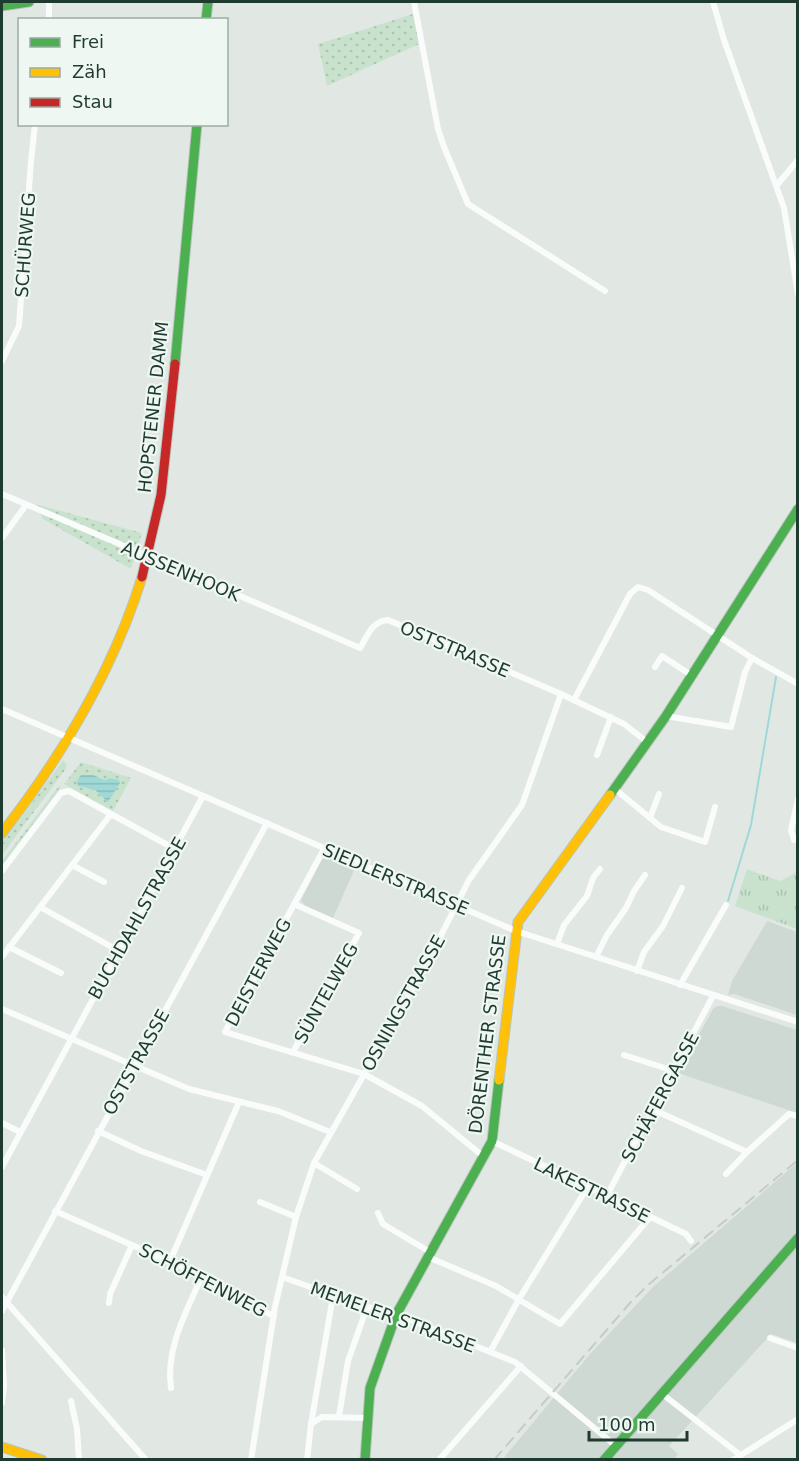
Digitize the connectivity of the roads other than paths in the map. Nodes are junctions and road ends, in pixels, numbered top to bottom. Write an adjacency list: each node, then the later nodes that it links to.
1 (29, 2): 6 (street)
2 (49, 2): 7 (street)
3 (208, 2): 8 (street)
4 (414, 2): 14 (street)
5 (713, 2): 12 (street)
6 (2, 6)
7 (49, 18)
8 (206, 18)
9 (35, 126): 16 (street, SCHÜRWEG)
10 (196, 126): 32 (street, HOPSTENER DAMM)
11 (798, 160): 12 (street)
12 (777, 184): 13 (street)
13 (797, 285): 15 (street)
14 (605, 291)
15 (798, 294)
16 (2, 361)
17 (2, 494): 18 (street, AUSSENHOOK)
18 (26, 505): 20 (street); 22 (street, AUSSENHOOK, bridge)
19 (798, 509): 21 (street, DÖRENTHER STRASSE)
20 (2, 538)
21 (718, 634): 23 (street); 25 (street, DÖRENTHER STRASSE); 28 (street)
22 (360, 648): 27 (street, OSTSTRASSE)
23 (752, 658): 26 (street); 30 (street)
24 (655, 667): 25 (street)
25 (692, 675): 30 (street, DÖRENTHER STRASSE)
26 (798, 684)
27 (561, 694): 28 (street, OSTSTRASSE); 55 (street, OSNINGSTRASSE)
28 (574, 700): 31 (street, OSTSTRASSE)
29 (2, 709): 32 (street, SIEDLERSTRASSE)
30 (666, 716): 33 (street, DÖRENTHER STRASSE)
31 (610, 717): 33 (street, OSTSTRASSE); 34 (street)
32 (70, 738): 37 (street, SIEDLERSTRASSE); 43 (street, HOPSTENER DAMM)
33 (647, 742): 35 (street, DÖRENTHER STRASSE)
34 (597, 755)
35 (615, 789): 41 (street); 57 (street, DÖRENTHER STRASSE)
36 (659, 794): 41 (street)
37 (203, 796): 42 (street, SIEDLERSTRASSE); 45 (street, BUCHDAHLSTRASSE)
38 (798, 799): 44 (street)
39 (715, 807): 41 (street)
40 (111, 814): 45 (street); 47 (street); 49 (street)
41 (650, 818)
42 (267, 823): 46 (street, SIEDLERSTRASSE); 72 (street, OSTSTRASSE)
43 (2, 833)
44 (794, 840)
45 (175, 849): 60 (street, BUCHDAHLSTRASSE)
46 (324, 849): 53 (street, DEISTERWEG); 55 (street, SIEDLERSTRASSE)
47 (72, 865): 51 (street); 56 (street)
48 (600, 869): 58 (street)
49 (2, 871)
50 (645, 875): 62 (street)
51 (104, 882)
52 (682, 888): 63 (street)
53 (294, 904): 70 (street, SÜNTELWEG); 70 (street, DEISTERWEG)
54 (726, 905): 65 (street)
55 (456, 906): 57 (street, SIEDLERSTRASSE); 74 (street, OSNINGSTRASSE)
56 (40, 907): 59 (street); 60 (street)
57 (516, 931): 58 (street, SIEDLERSTRASSE); 82 (street, DÖRENTHER STRASSE)
58 (557, 944): 62 (street, SIEDLERSTRASSE)
59 (9, 947): 61 (street); 64 (street)
60 (119, 951): 69 (street, BUCHDAHLSTRASSE)
61 (2, 957)
62 (596, 957): 63 (street, SIEDLERSTRASSE)
63 (637, 970): 65 (street, SIEDLERSTRASSE)
64 (61, 973)
65 (680, 985): 66 (street, SIEDLERSTRASSE)
66 (713, 996): 68 (street, SIEDLERSTRASSE); 73 (street, SCHÄFERGASSE)
67 (2, 1009): 69 (street)
68 (798, 1022)
69 (70, 1040): 72 (street); 80 (street, BUCHDAHLSTRASSE)
70 (293, 1052): 74 (street, DEISTERWEG)
71 (624, 1055): 73 (street)
72 (134, 1066): 75 (street); 79 (street, OSTSTRASSE)
73 (674, 1071): 76 (street, SCHÄFERGASSE)
74 (364, 1074): 81 (street, OSNINGSTRASSE); 84 (street)
75 (239, 1102): 81 (street); 88 (street)
76 (654, 1110): 83 (street); 91 (street, SCHÄFERGASSE)
77 (798, 1116): 83 (street)
78 (2, 1123): 80 (street)
79 (98, 1131): 88 (street); 93 (street, OSTSTRASSE)
80 (20, 1132): 86 (street, BUCHDAHLSTRASSE)
81 (330, 1132): 85 (street, OSNINGSTRASSE)
82 (492, 1141): 84 (street, DÖRENTHER STRASSE); 89 (street, LAKESTRASSE)
83 (747, 1152): 87 (street)
84 (484, 1157): 100 (street, DÖRENTHER STRASSE)
85 (314, 1163): 90 (street); 95 (street, OSNINGSTRASSE)
86 (2, 1167)
87 (726, 1174)
88 (207, 1175): 101 (street)
89 (587, 1188): 91 (street, LAKESTRASSE); 106 (street)
90 (357, 1189)
91 (606, 1197): 96 (street, LAKESTRASSE)
92 (260, 1202): 95 (street)
93 (55, 1210): 99 (street, SCHÖFFENWEG); 105 (street, OSTSTRASSE)
94 (378, 1213): 100 (street)
95 (297, 1217): 103 (street, OSNINGSTRASSE)
96 (650, 1217): 97 (street, LAKESTRASSE); 106 (street)
97 (691, 1240)
98 (797, 1240): 118 (street)
99 (132, 1245): 101 (street, SCHÖFFENWEG); 107 (street, SCHÖFFENWEG)
100 (429, 1255): 106 (street); 110 (street, DÖRENTHER STRASSE)
101 (170, 1261): 102 (street, SCHÖFFENWEG)
102 (202, 1276): 111 (street, SCHÖFFENWEG); 117 (street)
103 (282, 1277): 104 (street, MEMELER STRASSE); 111 (street, OSNINGSTRASSE)
104 (333, 1296): 108 (street, MEMELER STRASSE); 124 (street)
105 (4, 1299): 109 (street, OSTSTRASSE); 130 (street)
106 (519, 1299): 115 (street)
107 (109, 1303)
108 (367, 1307): 110 (street, MEMELER STRASSE); 121 (street)
109 (2, 1311)
110 (396, 1315): 115 (street, MEMELER STRASSE); 122 (street, DÖRENTHER STRASSE)
111 (274, 1316): 131 (street, OSNINGSTRASSE)
112 (770, 1338): 113 (street)
113 (798, 1348)
114 (2, 1350): 120 (street)
115 (490, 1352): 116 (street, MEMELER STRASSE)
116 (520, 1366): 125 (street, MEMELER STRASSE); 134 (street)
117 (171, 1388)
118 (662, 1393): 125 (street); 127 (street)
119 (71, 1401): 129 (street)
120 (2, 1403)
121 (339, 1416): 122 (street); 124 (street)
122 (367, 1418): 133 (street, DÖRENTHER STRASSE)
123 (798, 1419): 127 (street)
124 (311, 1424): 132 (street)
125 (616, 1446): 135 (street)
126 (2, 1447): 128 (street)
127 (739, 1454): 136 (street)
128 (42, 1460)
129 (79, 1460)
130 (146, 1460)
131 (251, 1460)
132 (307, 1460)
133 (365, 1460)
134 (439, 1460)
135 (604, 1460)
136 (733, 1460)

